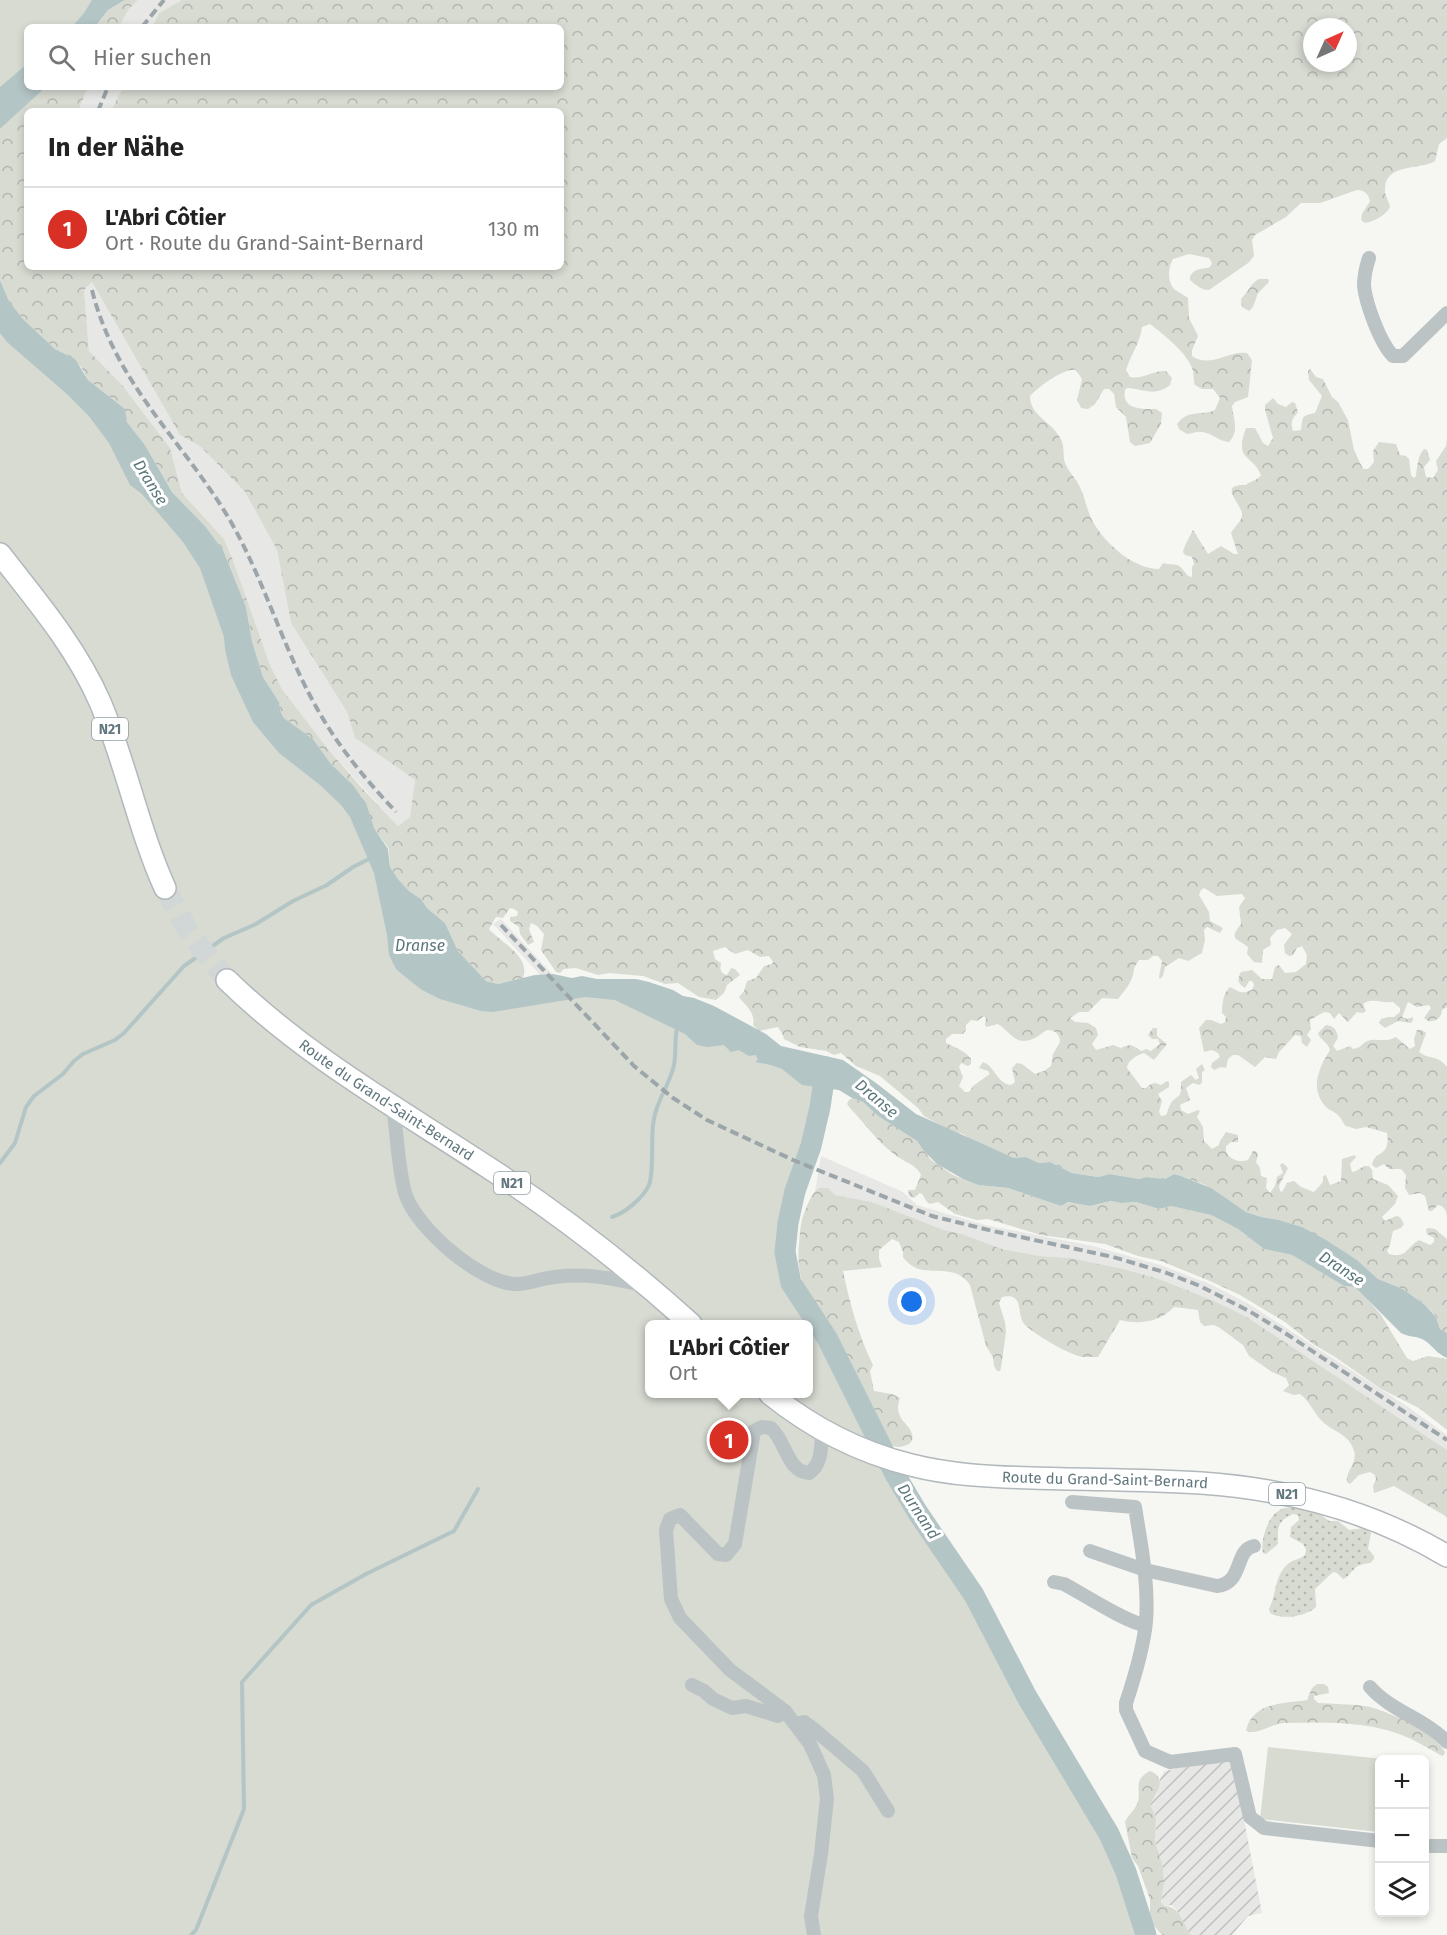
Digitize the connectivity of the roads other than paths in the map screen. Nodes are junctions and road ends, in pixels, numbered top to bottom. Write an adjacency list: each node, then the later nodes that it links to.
1 (1369, 258): 2 (street)
2 (1447, 313)
3 (0, 554): 4 (main road, N21)
4 (165, 888)
5 (227, 980): 6 (main road, Route du Grand-Saint-Bernard / N21)
6 (393, 1106): 7 (main road, Route du Grand-Saint-Bernard / N21); 7 (street)
7 (650, 1287): 8 (main road, Route du Grand-Saint-Bernard / N21)
8 (687, 1320)
9 (775, 1398): 10 (main road, Route du Grand-Saint-Bernard / N21)
10 (822, 1429): 14 (main road, Route du Grand-Saint-Bernard / N21); 20 (street)
11 (1072, 1502): 15 (street)
12 (1254, 1546): 15 (street)
13 (1090, 1551): 15 (street)
14 (1447, 1556)
15 (1145, 1570): 17 (street)
16 (1054, 1582): 17 (street)
17 (1145, 1623): 24 (street)
18 (692, 1685): 20 (street)
19 (1370, 1687): 22 (street)
20 (785, 1712): 21 (street)
21 (795, 1724): 23 (street); 27 (street)
22 (1447, 1742)
23 (888, 1811)
24 (1375, 1840)
25 (1429, 1846): 26 (street)
26 (1447, 1846)
27 (814, 1935)

